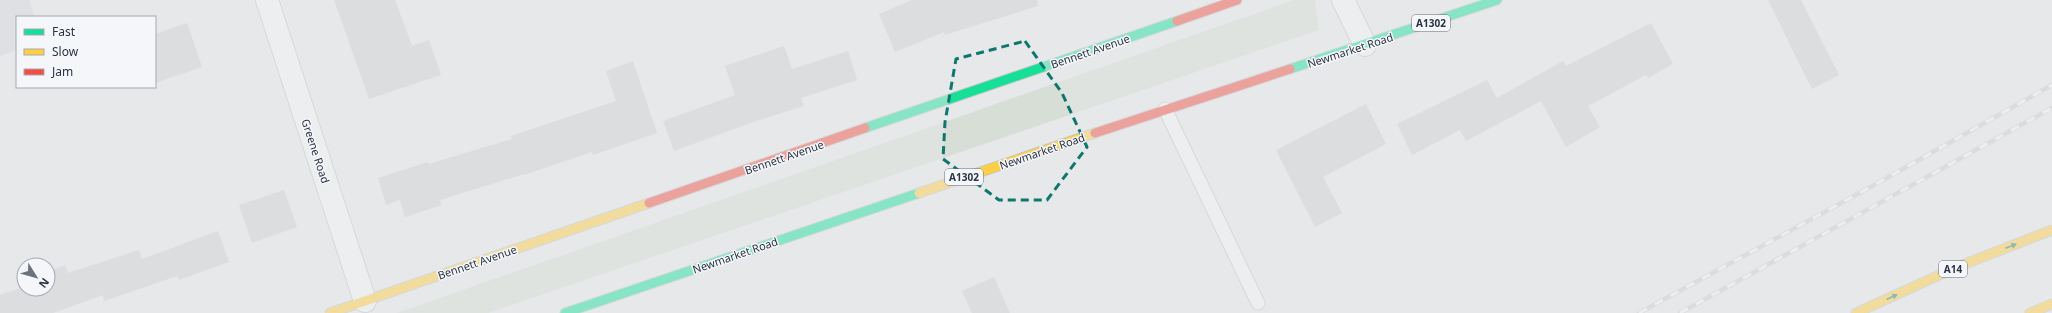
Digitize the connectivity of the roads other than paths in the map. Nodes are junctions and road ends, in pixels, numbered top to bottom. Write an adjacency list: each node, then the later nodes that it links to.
1 (267, 0): 8 (street, Greene Road)
2 (1237, 0): 8 (main road, Bennett Avenue)
3 (1343, 0): 5 (street)
4 (1497, 0): 5 (main road, Newmarket Road / A1302)
5 (1365, 45): 6 (main road, Newmarket Road / A1302)
6 (1164, 109): 9 (lane); 12 (main road, Newmarket Road / A1302)
7 (2052, 230): 13 (main road, A14, one-way to 7)
8 (365, 301): 11 (main road, Bennett Avenue)
9 (1258, 303)
10 (2052, 304): 14 (main road)
11 (330, 313)
12 (565, 313)
13 (1856, 313)
14 (2030, 313)

